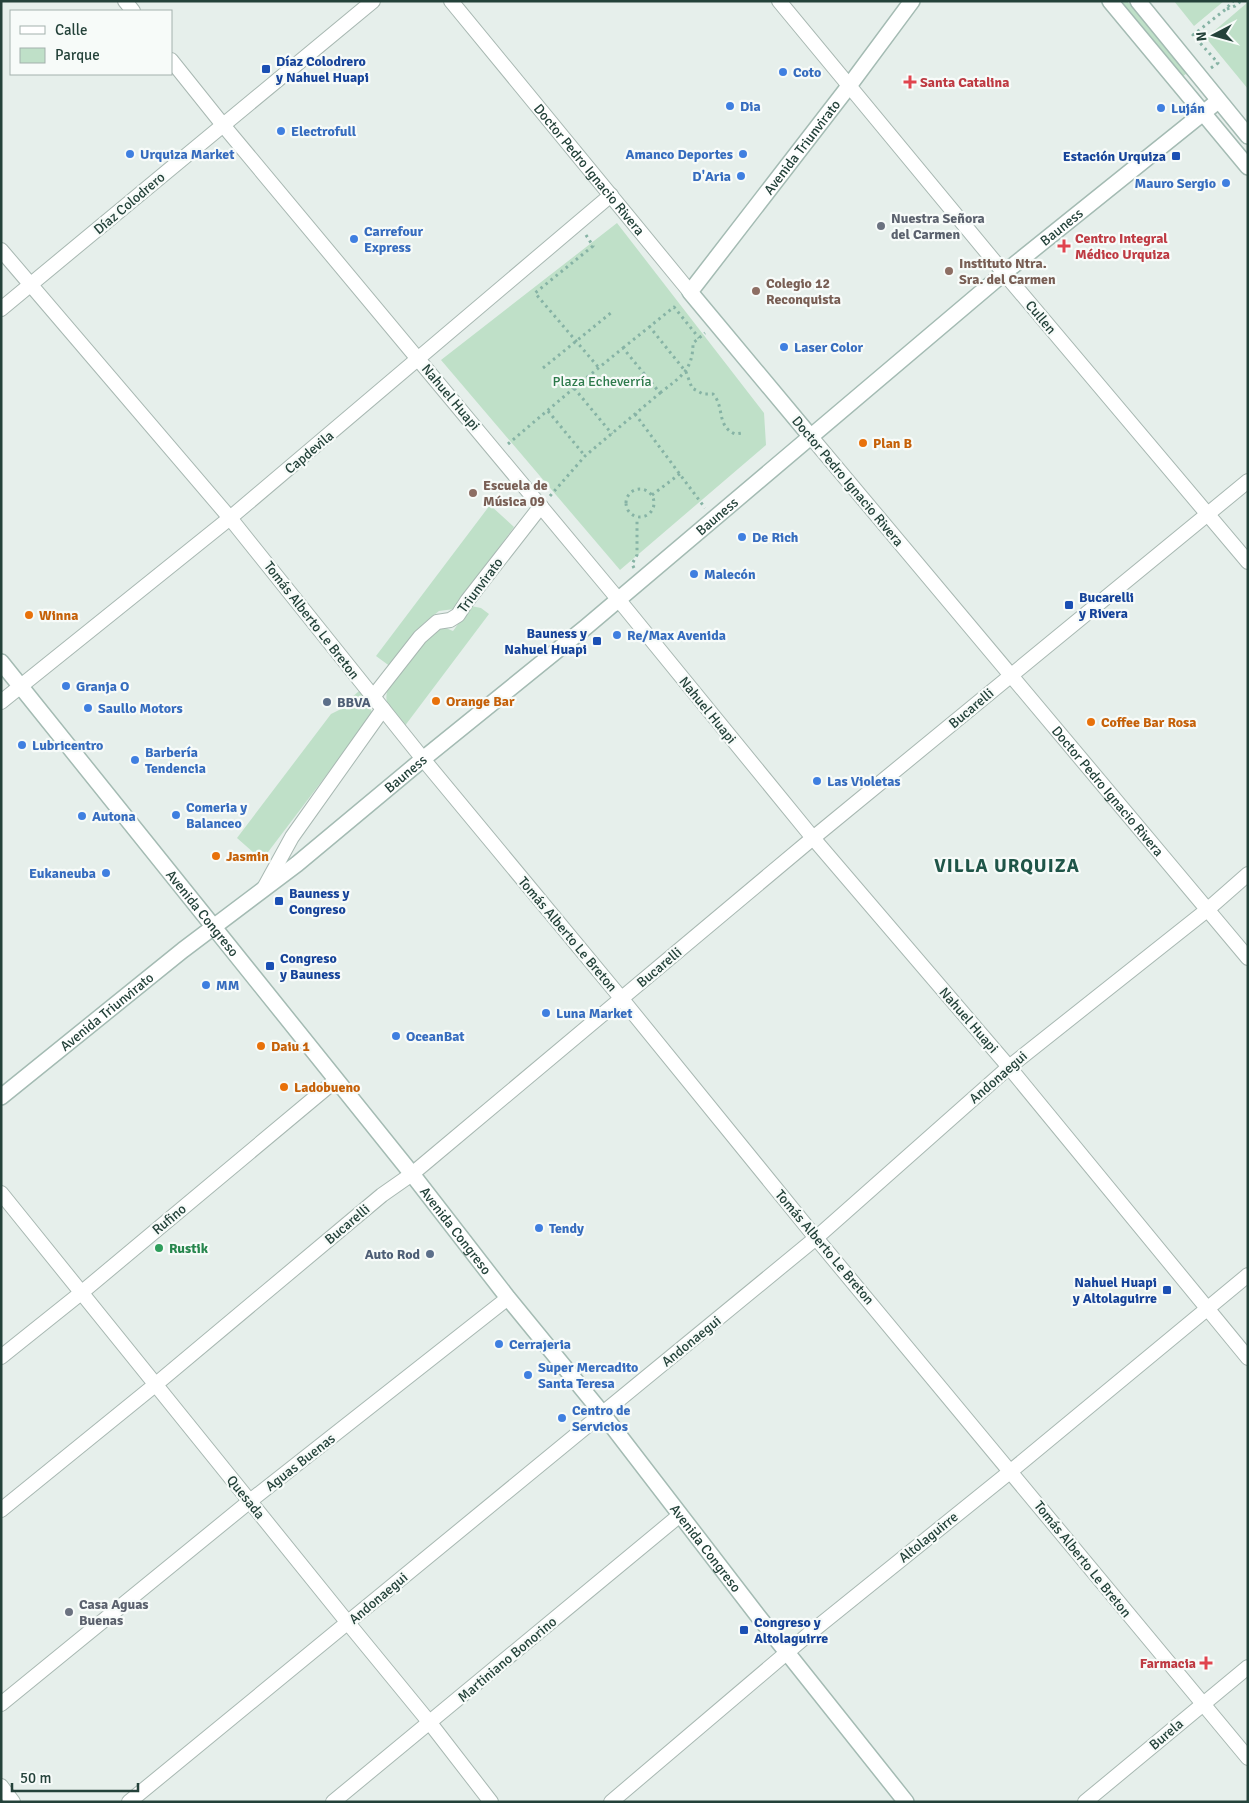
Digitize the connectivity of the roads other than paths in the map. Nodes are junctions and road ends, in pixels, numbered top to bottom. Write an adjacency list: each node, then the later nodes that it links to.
1 (373, 1): 11 (street, Díaz Colodrero)
2 (451, 1): 14 (street, Doctor Pedro Ignacio Rivera)
3 (779, 1): 8 (street, Cullen)
4 (912, 1): 8 (main road, Avenida Triunvirato)
5 (1110, 1): 10 (main road)
6 (1138, 1): 9 (main road)
7 (172, 61): 11 (street, Nahuel Huapi)
8 (849, 86): 16 (street, Cullen); 18 (main road, Avenida Triunvirato)
9 (1218, 101): 10 (main road, Bauness); 12 (main road)
10 (1203, 113): 13 (main road); 16 (main road, Bauness)
11 (223, 125): 17 (street, Díaz Colodrero); 20 (street, Nahuel Huapi)
12 (1248, 136)
13 (1248, 167)
14 (611, 195): 18 (street, Doctor Pedro Ignacio Rivera); 20 (street, Capdevila)
15 (1, 250): 17 (street, Tomás Alberto Le Breton)
16 (1004, 273): 21 (main road, Bauness); 24 (street, Cullen)
17 (31, 285): 19 (street, Díaz Colodrero); 25 (street, Tomás Alberto Le Breton)
18 (690, 292): 21 (main road, Doctor Pedro Ignacio Rivera)
19 (1, 309)
20 (419, 359): 23 (street, Nahuel Huapi); 25 (street, Capdevila)
21 (811, 438): 27 (main road, Bauness); 29 (street, Doctor Pedro Ignacio Rivera)
22 (1248, 481): 24 (street, Bucarelli)
23 (541, 506): 27 (street, Nahuel Huapi); 31 (street, Triunvirato)
24 (1208, 514): 26 (street, Cullen); 29 (street, Bucarelli)
25 (230, 518): 30 (street, Capdevila); 31 (street, Tomás Alberto Le Breton)
26 (1248, 562)
27 (618, 599): 34 (main road, Bauness); 35 (street, Nahuel Huapi)
28 (1, 662): 30 (main road, Avenida Congreso)
29 (1011, 674): 35 (street, Bucarelli); 38 (street, Doctor Pedro Ignacio Rivera)
30 (20, 687): 32 (street, Capdevila); 39 (main road, Avenida Congreso)
31 (373, 697): 33 (street, Tomás Alberto Le Breton)
32 (1, 702)
33 (383, 709): 34 (street, Tomás Alberto Le Breton); 37 (street)
34 (423, 759): 37 (main road, Bauness); 41 (street, Tomás Alberto Le Breton)
35 (813, 838): 41 (street, Bucarelli); 42 (street, Nahuel Huapi)
36 (1248, 874): 38 (street, Andonaegui)
37 (264, 889): 39 (main road, Bauness)
38 (1207, 910): 40 (street, Doctor Pedro Ignacio Rivera); 42 (street, Andonaegui)
39 (213, 928): 43 (main road, Avenida Congreso); 44 (main road, Avenida Triunvirato)
40 (1248, 958)
41 (621, 998): 45 (street, Bucarelli); 47 (street, Tomás Alberto Le Breton)
42 (1009, 1067): 47 (street, Andonaegui); 51 (street, Nahuel Huapi)
43 (336, 1080): 45 (main road, Avenida Congreso); 49 (street, Rufino)
44 (1, 1097)
45 (412, 1174): 50 (main road, Avenida Congreso); 54 (street, Bucarelli)
46 (1, 1193): 49 (street, Quesada)
47 (816, 1238): 55 (street, Andonaegui); 56 (street, Tomás Alberto Le Breton)
48 (1248, 1275): 51 (street, Altolaguirre)
49 (81, 1293): 52 (street, Rufino); 54 (street, Quesada)
50 (508, 1298): 55 (main road, Avenida Congreso); 57 (street, Aguas Buenas)
51 (1208, 1308): 53 (street, Nahuel Huapi); 56 (street, Altolaguirre)
52 (1, 1357)
53 (1248, 1358)
54 (155, 1385): 57 (street, Quesada); 58 (street, Bucarelli)
55 (602, 1413): 59 (main road, Avenida Congreso); 60 (street, Andonaegui)
56 (1011, 1471): 61 (street, Altolaguirre); 64 (street, Tomás Alberto Le Breton)
57 (250, 1501): 60 (street, Quesada); 63 (street, Aguas Buenas)
58 (1, 1510)
59 (680, 1515): 61 (main road, Avenida Congreso); 65 (street, Martiniano Bonorino)
60 (348, 1623): 65 (street, Quesada); 69 (street, Andonaegui)
61 (788, 1653): 72 (street, Altolaguirre); 73 (main road, Avenida Congreso)
62 (1248, 1667): 64 (street, Burela)
63 (1, 1704)
64 (1203, 1704): 66 (street, Tomás Alberto Le Breton); 74 (street, Burela)
65 (430, 1722): 70 (street, Martiniano Bonorino); 71 (street, Quesada)
66 (1248, 1758)
67 (1, 1786): 68 (street)
68 (14, 1802)
69 (129, 1802)
70 (333, 1802)
71 (491, 1802)
72 (611, 1802)
73 (906, 1802)
74 (1085, 1802)

